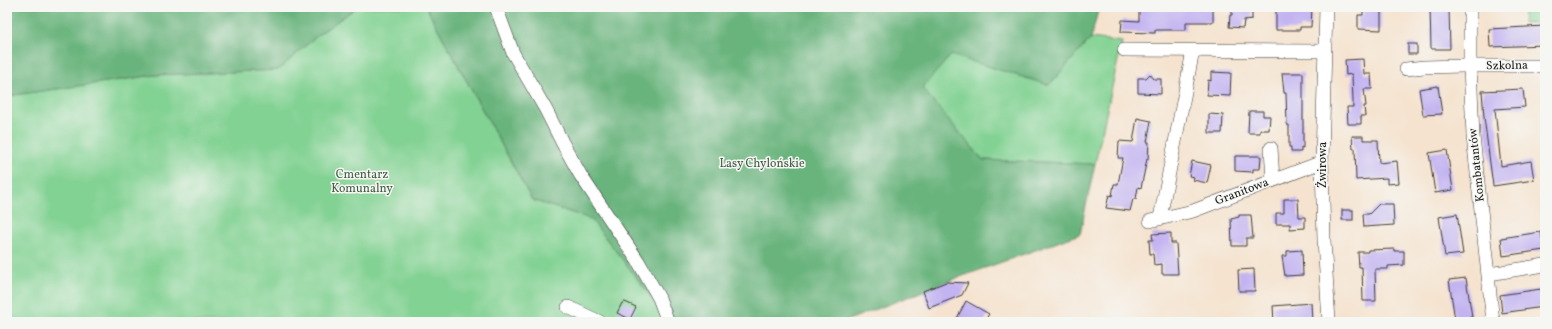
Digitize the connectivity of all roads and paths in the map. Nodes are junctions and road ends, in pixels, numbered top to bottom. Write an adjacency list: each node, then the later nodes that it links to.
1 (496, 7): 17 (street)
2 (1326, 7): 6 (street, Żwirowa)
3 (1470, 7): 7 (street, Kombatantów)
4 (1124, 50): 5 (street)
5 (1193, 51): 6 (street); 12 (street, Granitowa)
6 (1324, 51): 11 (street, Żwirowa)
7 (1470, 66): 8 (street, Szkolna); 9 (street, Szkolna); 14 (street, Kombatantów)
8 (1545, 66)
9 (1406, 69)
10 (1271, 148): 12 (street)
11 (1322, 162): 12 (street, Granitowa); 18 (street, Żwirowa)
12 (1273, 180)
13 (1545, 265): 14 (street)
14 (1489, 274): 19 (street, Kombatantów)
15 (568, 307): 16 (street)
16 (600, 322)
17 (668, 322)
18 (1329, 322)
19 (1493, 322)

